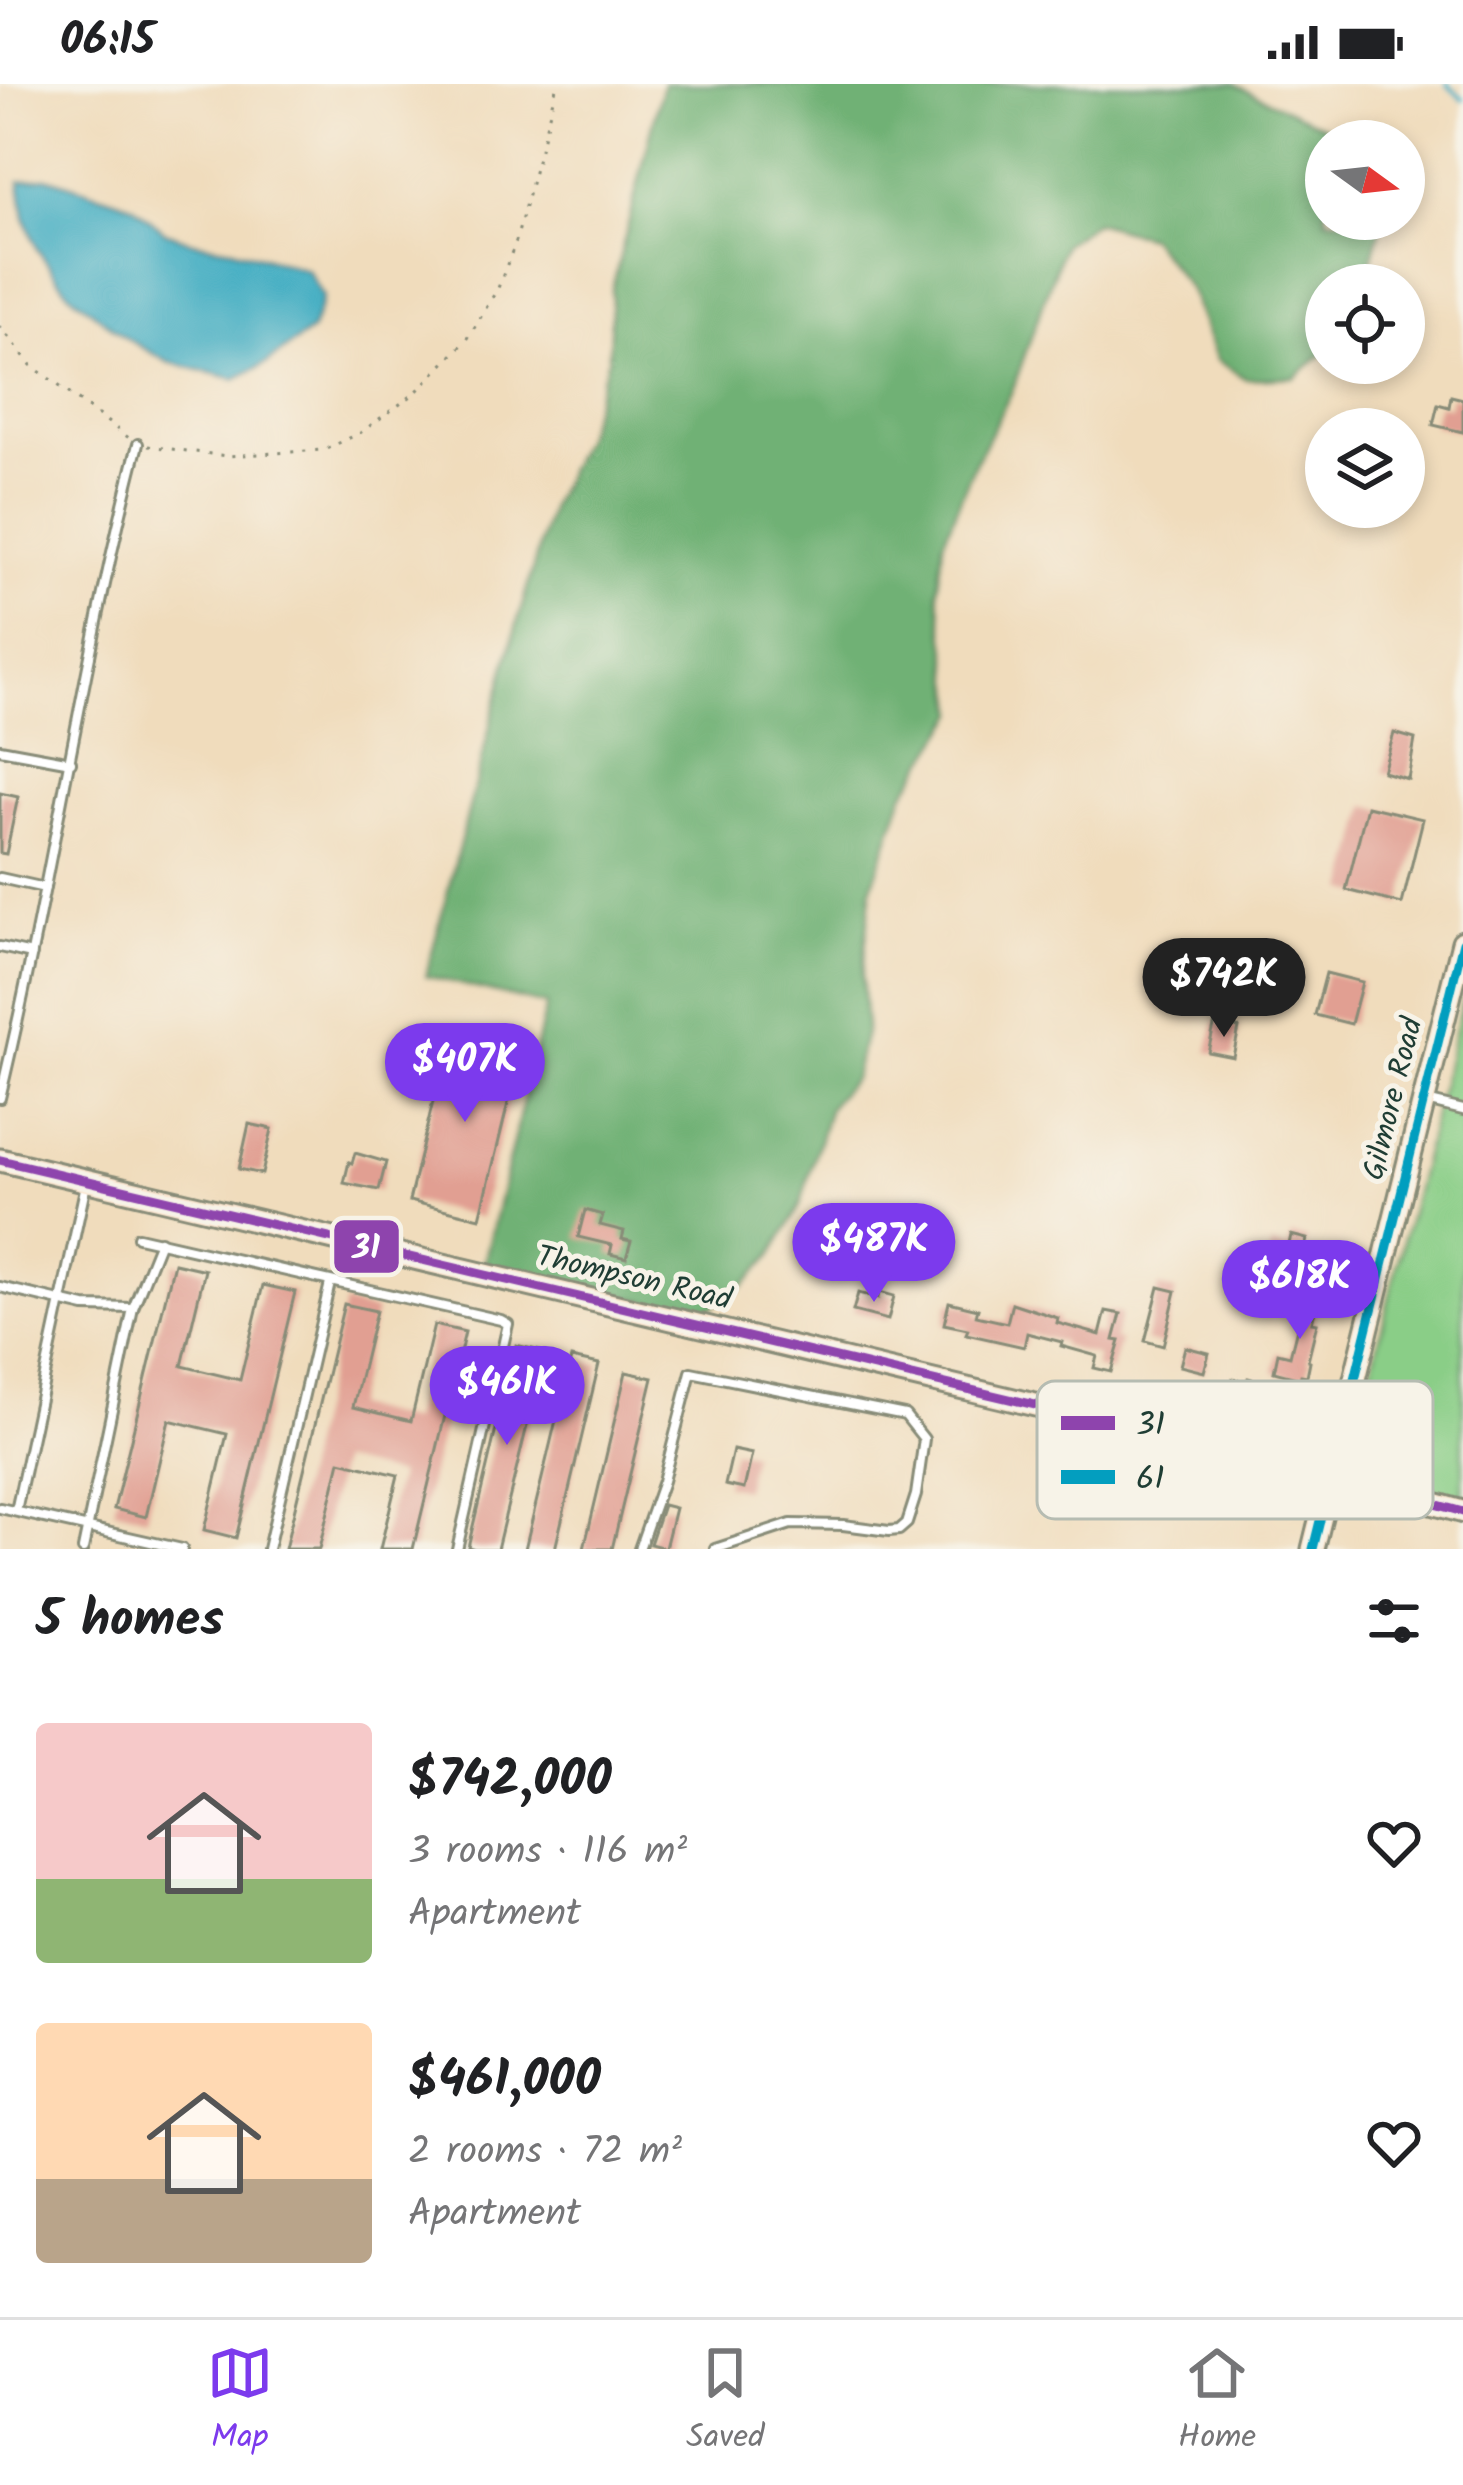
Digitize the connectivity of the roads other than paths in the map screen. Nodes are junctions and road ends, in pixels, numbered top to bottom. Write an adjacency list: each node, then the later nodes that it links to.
1 (138, 444): 3 (lane)
2 (0, 748): 3 (lane)
3 (71, 762): 5 (lane)
4 (0, 878): 5 (lane)
5 (46, 888): 8 (lane)
6 (1463, 941): 11 (main road, Gilmore Road)
7 (0, 947): 8 (lane)
8 (32, 954): 9 (lane)
9 (5, 1052): 10 (lane)
10 (0, 1098)
11 (1424, 1100): 12 (lane); 21 (main road, Gilmore Road)
12 (1463, 1110)
13 (0, 1160): 14 (main road, Thompson Road)
14 (87, 1180): 19 (lane); 22 (main road, Thompson Road)
15 (138, 1237): 16 (lane)
16 (160, 1241): 17 (lane); 20 (lane)
17 (330, 1283): 31 (lane); 32 (lane)
18 (0, 1287): 19 (lane)
19 (62, 1302): 20 (lane); 25 (lane)
20 (133, 1308): 28 (lane)
21 (1354, 1381)
22 (1037, 1405)
23 (1433, 1504): 26 (main road, Thompson Road)
24 (0, 1508): 25 (lane)
25 (16, 1511): 28 (lane)
26 (1463, 1512)
27 (1320, 1519): 35 (main road, Gilmore Road)
28 (88, 1527): 29 (lane); 30 (lane)
29 (83, 1549)
30 (182, 1549)
31 (268, 1549)
32 (457, 1549)
33 (639, 1549): 34 (lane)
34 (715, 1549)
35 (1313, 1549)

